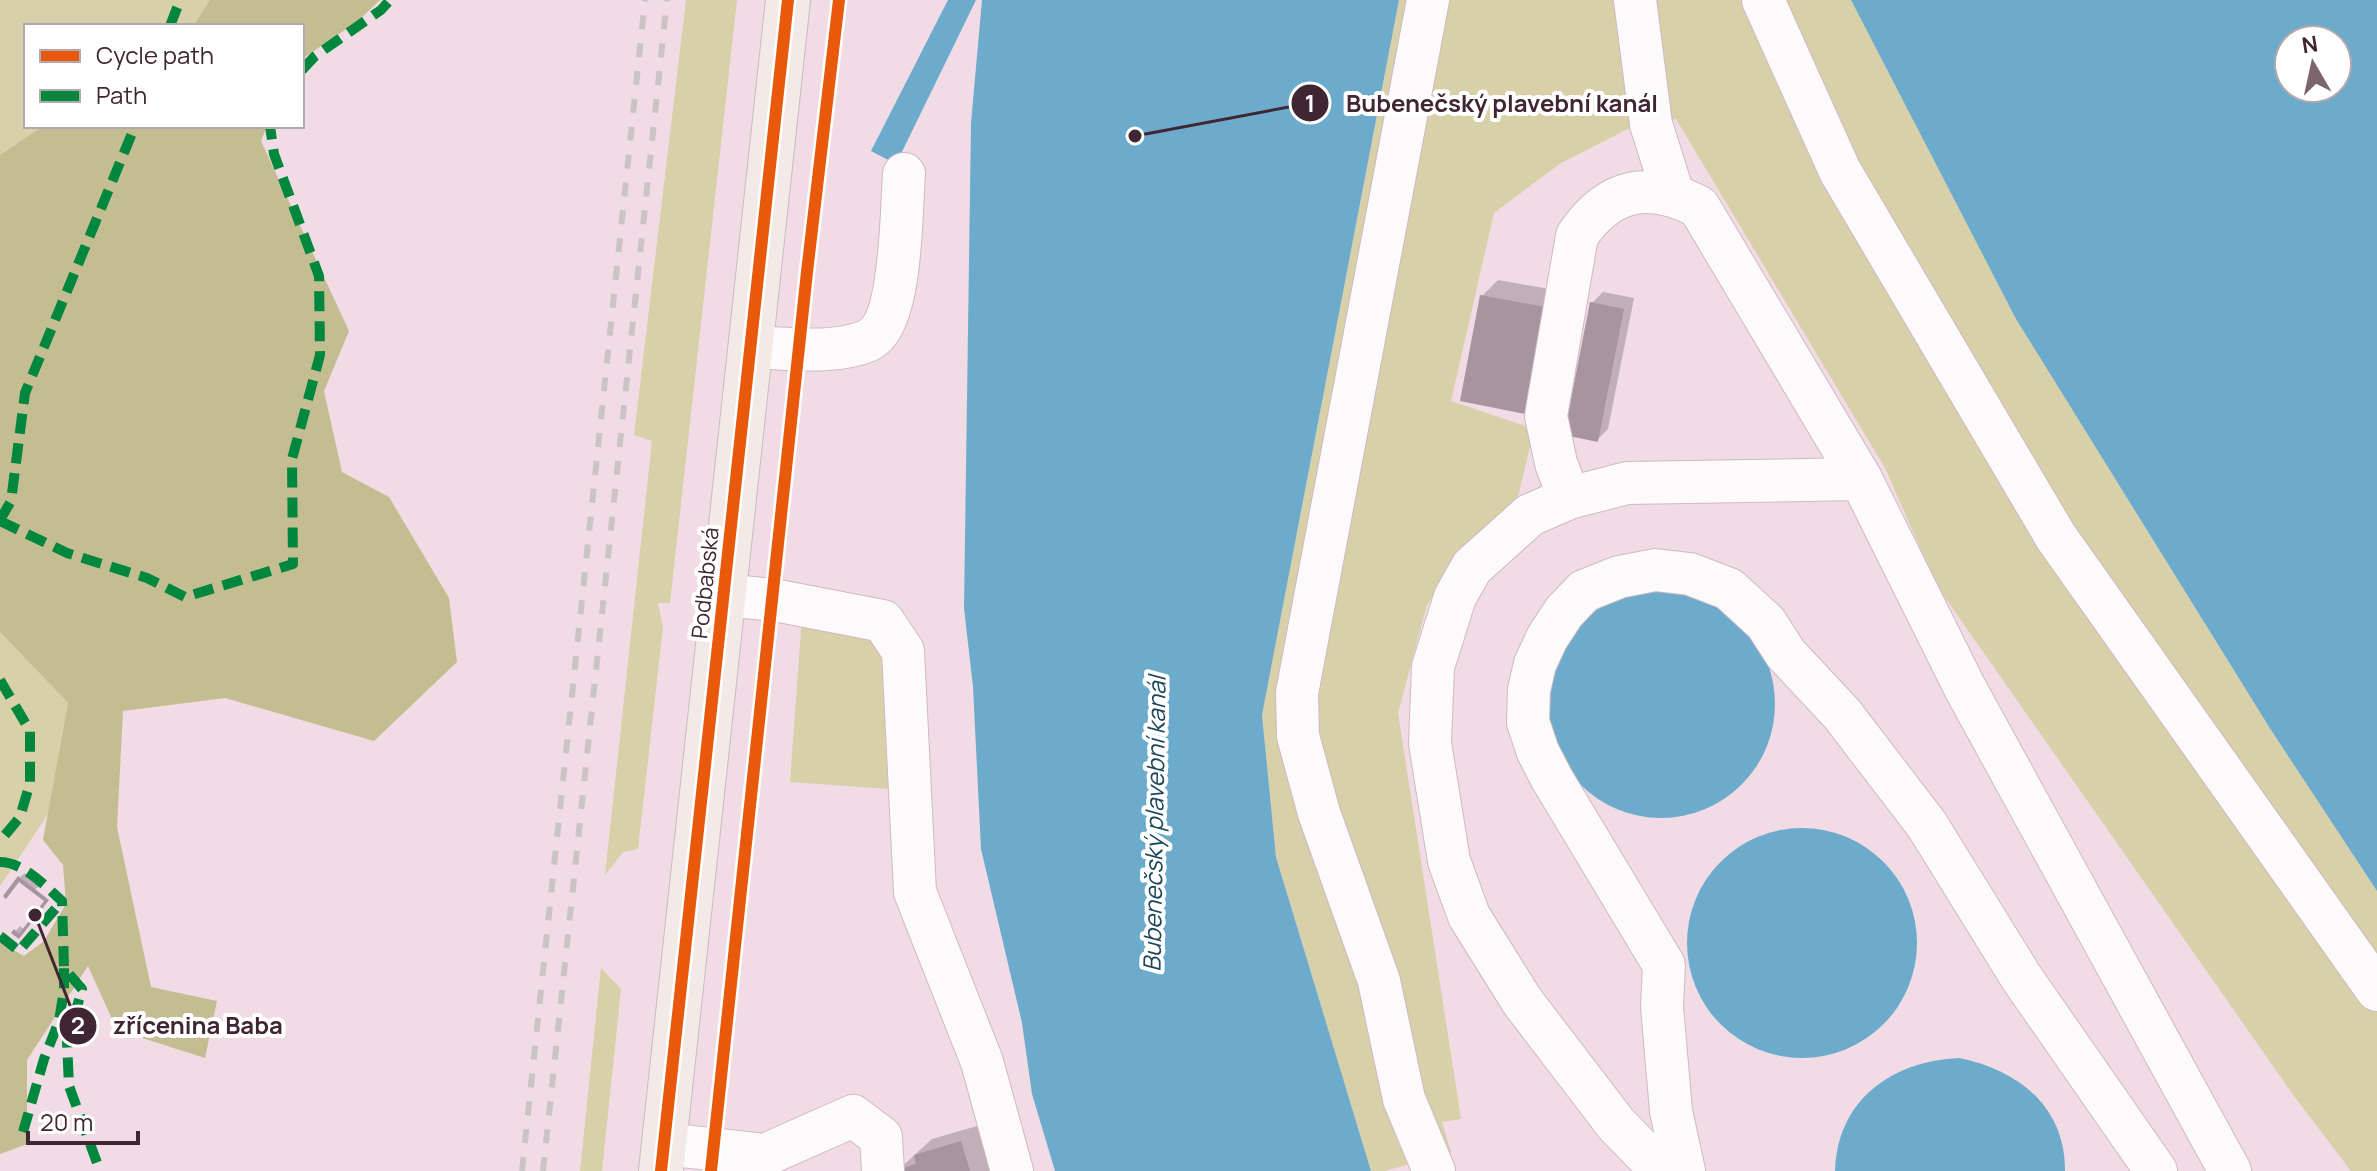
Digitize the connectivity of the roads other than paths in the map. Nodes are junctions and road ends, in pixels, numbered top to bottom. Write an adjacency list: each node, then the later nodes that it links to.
1 (788, 0): 7 (main road, Podbabská)
2 (1428, 0): 17 (lane)
3 (1635, 0): 6 (lane)
4 (1763, 0): 11 (lane)
5 (904, 174): 7 (lane)
6 (1673, 194): 8 (lane); 9 (lane)
7 (751, 347): 10 (main road, Podbabská)
8 (1861, 479): 9 (lane); 19 (lane)
9 (1569, 498): 14 (lane)
10 (724, 595): 12 (main road, Podbabská); 16 (lane)
11 (2377, 990)
12 (663, 1158): 13 (lane)
13 (766, 1166): 15 (lane)
14 (1668, 1166): 18 (lane)
15 (883, 1171)
16 (1012, 1171)
17 (1434, 1171)
18 (2156, 1171)
19 (2230, 1171)

